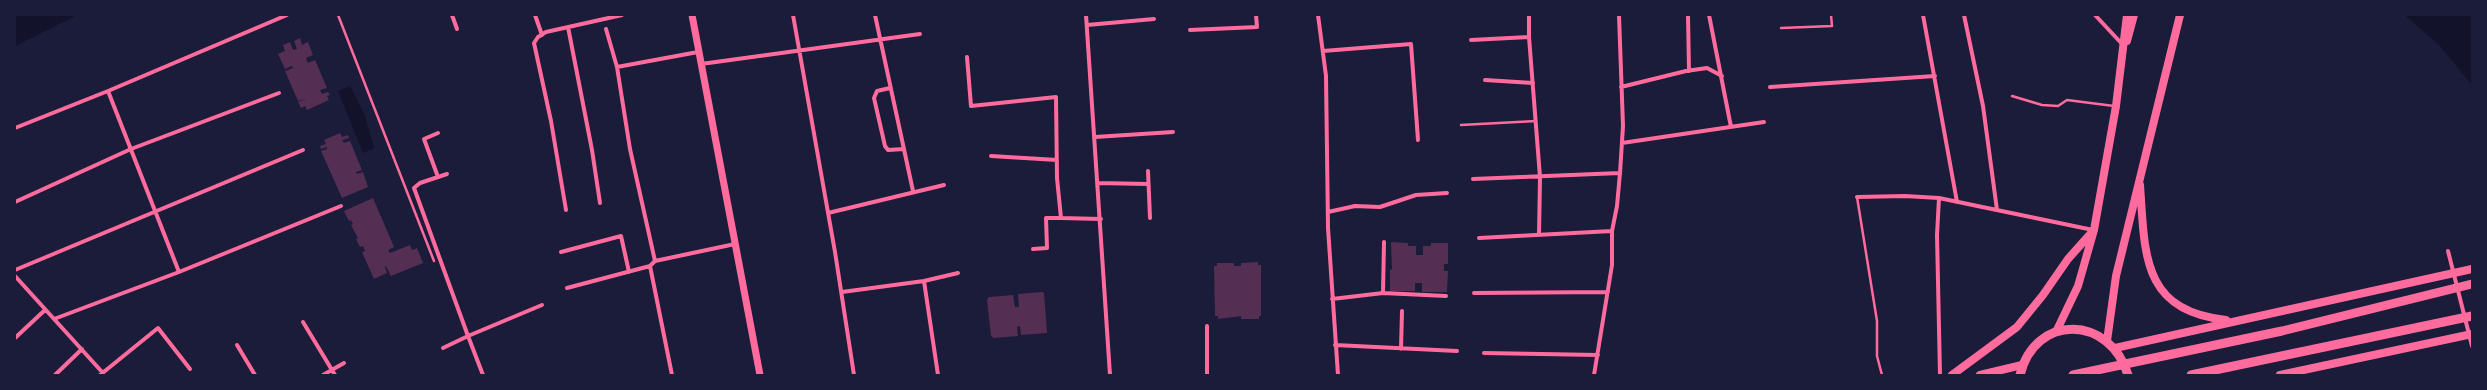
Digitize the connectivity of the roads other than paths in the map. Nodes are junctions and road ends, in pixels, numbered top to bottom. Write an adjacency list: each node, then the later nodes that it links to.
1 (286, 15): 50 (street)
2 (338, 15): 104 (lane)
3 (452, 15): 28 (street)
4 (535, 15): 31 (street)
5 (622, 15): 25 (street)
6 (692, 15): 38 (street)
7 (793, 15): 36 (street)
8 (875, 15): 33 (street)
9 (1086, 15): 24 (street)
10 (1256, 15): 29 (street)
11 (1318, 15): 37 (street)
12 (1529, 15): 32 (street)
13 (1619, 15): 48 (street)
14 (1688, 15): 42 (street)
15 (1709, 15): 43 (street)
16 (1831, 15): 26 (lane)
17 (1923, 15): 44 (street)
18 (1964, 15): 88 (street)
19 (2095, 15): 35 (street)
20 (2127, 15): 35 (main road)
21 (2134, 15): 35 (main road)
22 (2180, 15): 72 (main road)
23 (1154, 19): 24 (street)
24 (1087, 25): 61 (street)
25 (568, 27): 31 (street); 85 (street)
26 (1781, 28)
27 (606, 29): 41 (street)
28 (457, 30)
29 (1190, 30)
30 (920, 34): 33 (street)
31 (542, 35): 87 (street)
32 (1529, 37): 34 (street); 46 (street)
33 (879, 39): 36 (street); 49 (street)
34 (1471, 40)
35 (2125, 47): 53 (main road)
36 (799, 51): 40 (street); 91 (street)
37 (1323, 51): 62 (street); 90 (street)
38 (698, 52): 40 (street); 41 (street)
39 (967, 57): 68 (street)
40 (701, 64): 100 (street)
41 (617, 67): 105 (street)
42 (1689, 71): 43 (street); 48 (street)
43 (1722, 76): 57 (street)
44 (1935, 76): 47 (street); 84 (street)
45 (1485, 80): 46 (street)
46 (1533, 82): 54 (street)
47 (1770, 86)
48 (1621, 87): 63 (street)
49 (890, 88): 65 (street); 65 (street)
50 (108, 91): 58 (street); 64 (street)
51 (279, 93): 64 (street)
52 (2012, 96): 53 (lane)
53 (2116, 106): 95 (main road)
54 (1537, 121): 56 (lane); 74 (street)
55 (1764, 122): 57 (street)
56 (1461, 125)
57 (1731, 127): 63 (street)
58 (15, 128)
59 (1173, 132): 61 (street)
60 (438, 133): 73 (street)
61 (1095, 137): 76 (street)
62 (1418, 140)
63 (1622, 143): 70 (street)
64 (131, 149): 83 (street); 89 (street)
65 (904, 149): 79 (street)
66 (302, 150): 89 (street)
67 (990, 156): 68 (street)
68 (1057, 160): 92 (street)
69 (1148, 171): 77 (street)
70 (1620, 173): 74 (street); 96 (street)
71 (447, 174): 73 (street)
72 (2140, 176): 127 (main road); 134 (main road)
73 (438, 177): 132 (street)
74 (1540, 177): 75 (street); 97 (street)
75 (1473, 179)
76 (1098, 183): 77 (street); 94 (street)
77 (1148, 184): 93 (street)
78 (944, 185): 79 (street)
79 (914, 191): 91 (street)
80 (1448, 193): 90 (street)
81 (1857, 197): 82 (street); 163 (lane)
82 (1939, 198): 84 (street); 164 (street)
83 (15, 202)
84 (1957, 202): 88 (street)
85 (600, 203)
86 (341, 206): 109 (street)
87 (566, 210)
88 (1997, 210): 95 (street)
89 (156, 212): 108 (street); 109 (street)
90 (1328, 212): 121 (street)
91 (828, 213): 116 (street)
92 (1061, 218): 94 (street); 101 (street)
93 (1150, 218)
94 (1101, 219): 159 (street)
95 (2094, 230): 130 (main road); 165 (main road)
96 (1612, 231): 97 (street); 117 (street)
97 (1539, 235): 98 (street)
98 (1479, 238)
99 (1384, 242): 118 (street)
100 (735, 244): 105 (street); 156 (street)
101 (1033, 249)
102 (2448, 251): 137 (street)
103 (561, 252): 110 (street)
104 (434, 261)
105 (655, 262): 106 (street)
106 (650, 266): 110 (street); 155 (street)
107 (2472, 269): 127 (main road)
108 (15, 270)
109 (179, 272): 126 (street)
110 (629, 272): 115 (street)
111 (958, 273): 113 (street)
112 (15, 276): 123 (street)
113 (924, 281): 116 (street); 158 (street)
114 (2471, 284): 168 (highway)
115 (567, 288)
116 (842, 292): 157 (street)
117 (1608, 292): 119 (street); 144 (street)
118 (1383, 293): 120 (street); 121 (street)
119 (1474, 294)
120 (1446, 296)
121 (1332, 300): 136 (street)
122 (542, 305): 132 (street)
123 (45, 310): 126 (street); 133 (street)
124 (1402, 311): 139 (street)
125 (2472, 316): 170 (highway)
126 (54, 319): 141 (street)
127 (2233, 321): 140 (main road)
128 (303, 322): 148 (street)
129 (1207, 326): 160 (street)
130 (2056, 332): 134 (highway); 146 (highway)
131 (2472, 334): 171 (main road)
132 (468, 336): 138 (street); 154 (street)
133 (15, 338)
134 (2107, 341): 140 (highway)
135 (237, 345): 151 (street)
136 (1335, 345): 139 (street); 161 (street)
137 (2472, 346)
138 (443, 348)
139 (1400, 348): 142 (street)
140 (2115, 348): 169 (highway)
141 (82, 349): 149 (street); 150 (street)
142 (1457, 351)
143 (1484, 353): 144 (street)
144 (1598, 355): 162 (street)
145 (344, 363): 148 (street)
146 (2022, 364): 166 (main road); 167 (highway)
147 (190, 369): 149 (street)
148 (332, 370): 152 (street); 153 (street)
149 (102, 374)
150 (55, 375)
151 (255, 375)
152 (323, 375)
153 (335, 375)
154 (483, 375)
155 (672, 375)
156 (760, 375)
157 (854, 375)
158 (938, 375)
159 (1110, 375)
160 (1207, 375)
161 (1338, 375)
162 (1594, 375)
163 (1882, 375)
164 (1940, 375)
165 (1952, 375)
166 (1980, 375)
167 (2020, 375)
168 (2073, 375)
169 (2128, 375)
170 (2191, 375)
171 (2280, 375)

